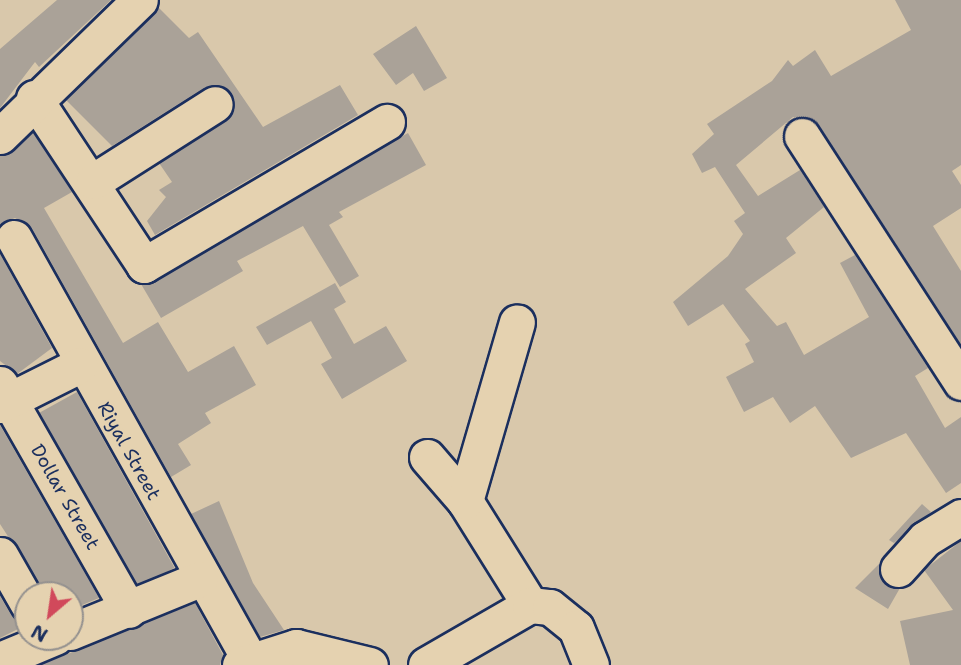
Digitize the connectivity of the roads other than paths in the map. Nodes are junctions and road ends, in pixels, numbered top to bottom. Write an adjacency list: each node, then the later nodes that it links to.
1 (140, 0): 2 (street)
2 (34, 98): 5 (street); 7 (street)
3 (215, 104): 7 (street)
4 (387, 122): 7 (street)
5 (0, 136)
6 (802, 136): 11 (street)
7 (94, 181)
8 (14, 238): 10 (street, Riyal Street)
9 (517, 322): 14 (street)
10 (80, 365): 12 (street); 18 (street, Riyal Street)
11 (961, 382)
12 (3, 396): 21 (street, Dollar Street)
13 (427, 457): 14 (street)
14 (465, 501): 20 (street)
15 (961, 517): 17 (street)
16 (2, 562): 19 (street)
17 (898, 569)
18 (200, 579): 21 (street); 25 (street, Riyal Street)
19 (14, 581)
20 (530, 604): 27 (street); 28 (street)
21 (130, 610): 22 (street)
22 (84, 626)
23 (21, 651): 24 (street)
24 (0, 660)
25 (245, 663): 26 (street)
26 (370, 665)
27 (426, 665)
28 (591, 665)

